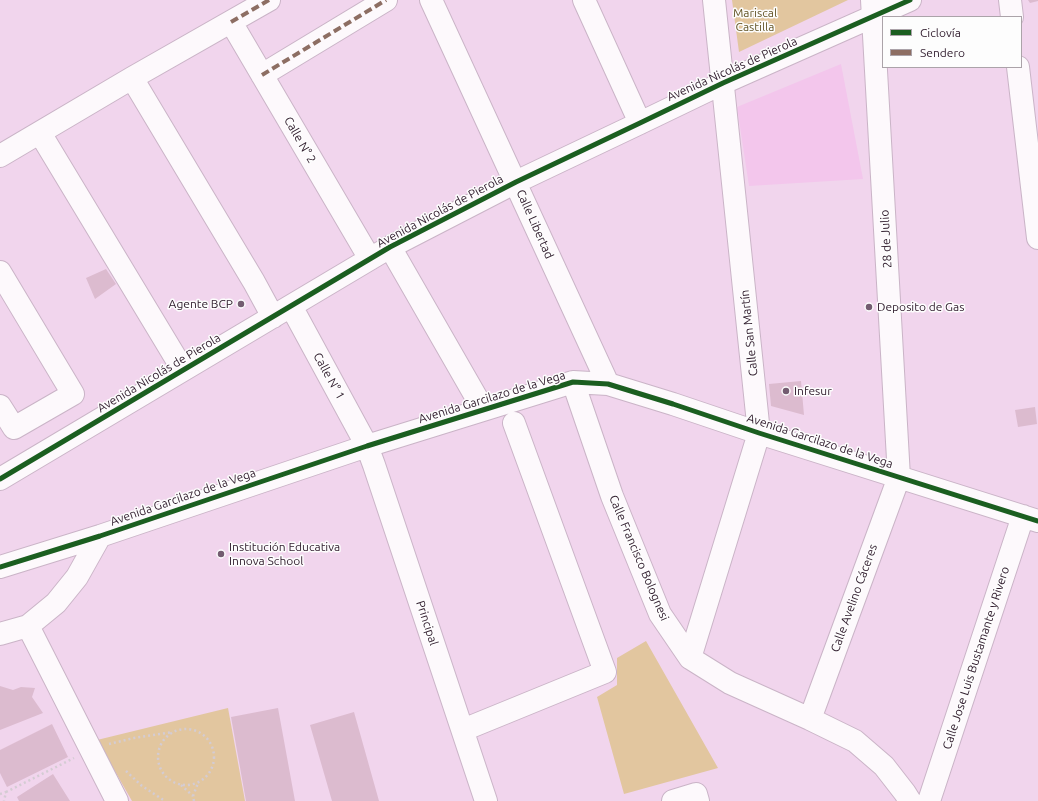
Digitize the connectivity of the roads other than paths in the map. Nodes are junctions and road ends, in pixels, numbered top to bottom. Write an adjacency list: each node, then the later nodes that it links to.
1 (269, 0): 10 (street)
2 (386, 0): 12 (street)
3 (431, 0): 18 (street, Calle Libertad)
4 (584, 0): 15 (street)
5 (714, 0): 14 (street, Calle San Martín)
6 (910, 0): 8 (street, Avenida Nicolás de Pierola)
7 (1010, 0): 9 (street)
8 (873, 8): 14 (street, Avenida Nicolás de Pierola); 32 (street, 28 de Julio)
9 (1012, 16)
10 (230, 22): 12 (street, Calle N° 2); 13 (street)
11 (1018, 68): 19 (street)
12 (262, 75): 21 (street, Calle N° 2)
13 (132, 78): 16 (street); 23 (street, Calle N° 1)
14 (723, 83): 15 (street, Avenida Nicolás de Pierola); 30 (street, Calle San Martín)
15 (640, 122): 18 (street, Avenida Nicolás de Pierola)
16 (40, 133): 17 (street); 24 (street)
17 (0, 156)
18 (516, 182): 20 (street, Avenida Nicolás de Pierola); 26 (street, Calle Libertad)
19 (1038, 238)
20 (390, 247): 21 (street, Avenida Nicolás de Pierola); 28 (street)
21 (370, 259): 23 (street, Avenida Nicolás de Pierola)
22 (0, 272): 27 (street)
23 (282, 311): 24 (street, Avenida Nicolás de Pierola); 31 (street, Calle N° 1)
24 (183, 370): 33 (street, Avenida Nicolás de Pierola)
25 (573, 382): 26 (street, Avenida Garcilazo de la Vega); 28 (street, Avenida Garcilazo de la Vega); 39 (street, Calle Francisco Bolognesi)
26 (608, 384): 30 (street, Avenida Garcilazo de la Vega)
27 (0, 406)
28 (483, 409): 31 (street, Avenida Garcilazo de la Vega)
29 (514, 423): 41 (street)
30 (759, 433): 32 (street, Avenida Garcilazo de la Vega); 39 (street, Calle San Martín)
31 (367, 446): 35 (street, Avenida Garcilazo de la Vega); 41 (street, Principal)
32 (899, 477): 34 (street, Avenida Garcilazo de la Vega); 40 (street, Calle Avelino Cáceres)
33 (0, 479)
34 (1030, 518): 47 (street, Calle Jose Luis Bustamante y Rivero)
35 (100, 536): 36 (street, Avenida Garcilazo de la Vega); 37 (street)
36 (0, 567)
37 (28, 626): 38 (street); 42 (street)
38 (0, 634)
39 (690, 658): 40 (street, Calle Francisco Bolognesi)
40 (810, 719): 46 (street, Calle Francisco Bolognesi)
41 (463, 730): 43 (street, Principal)
42 (117, 801)
43 (486, 801)
44 (673, 801): 45 (street)
45 (698, 801)
46 (910, 801)
47 (929, 801)

